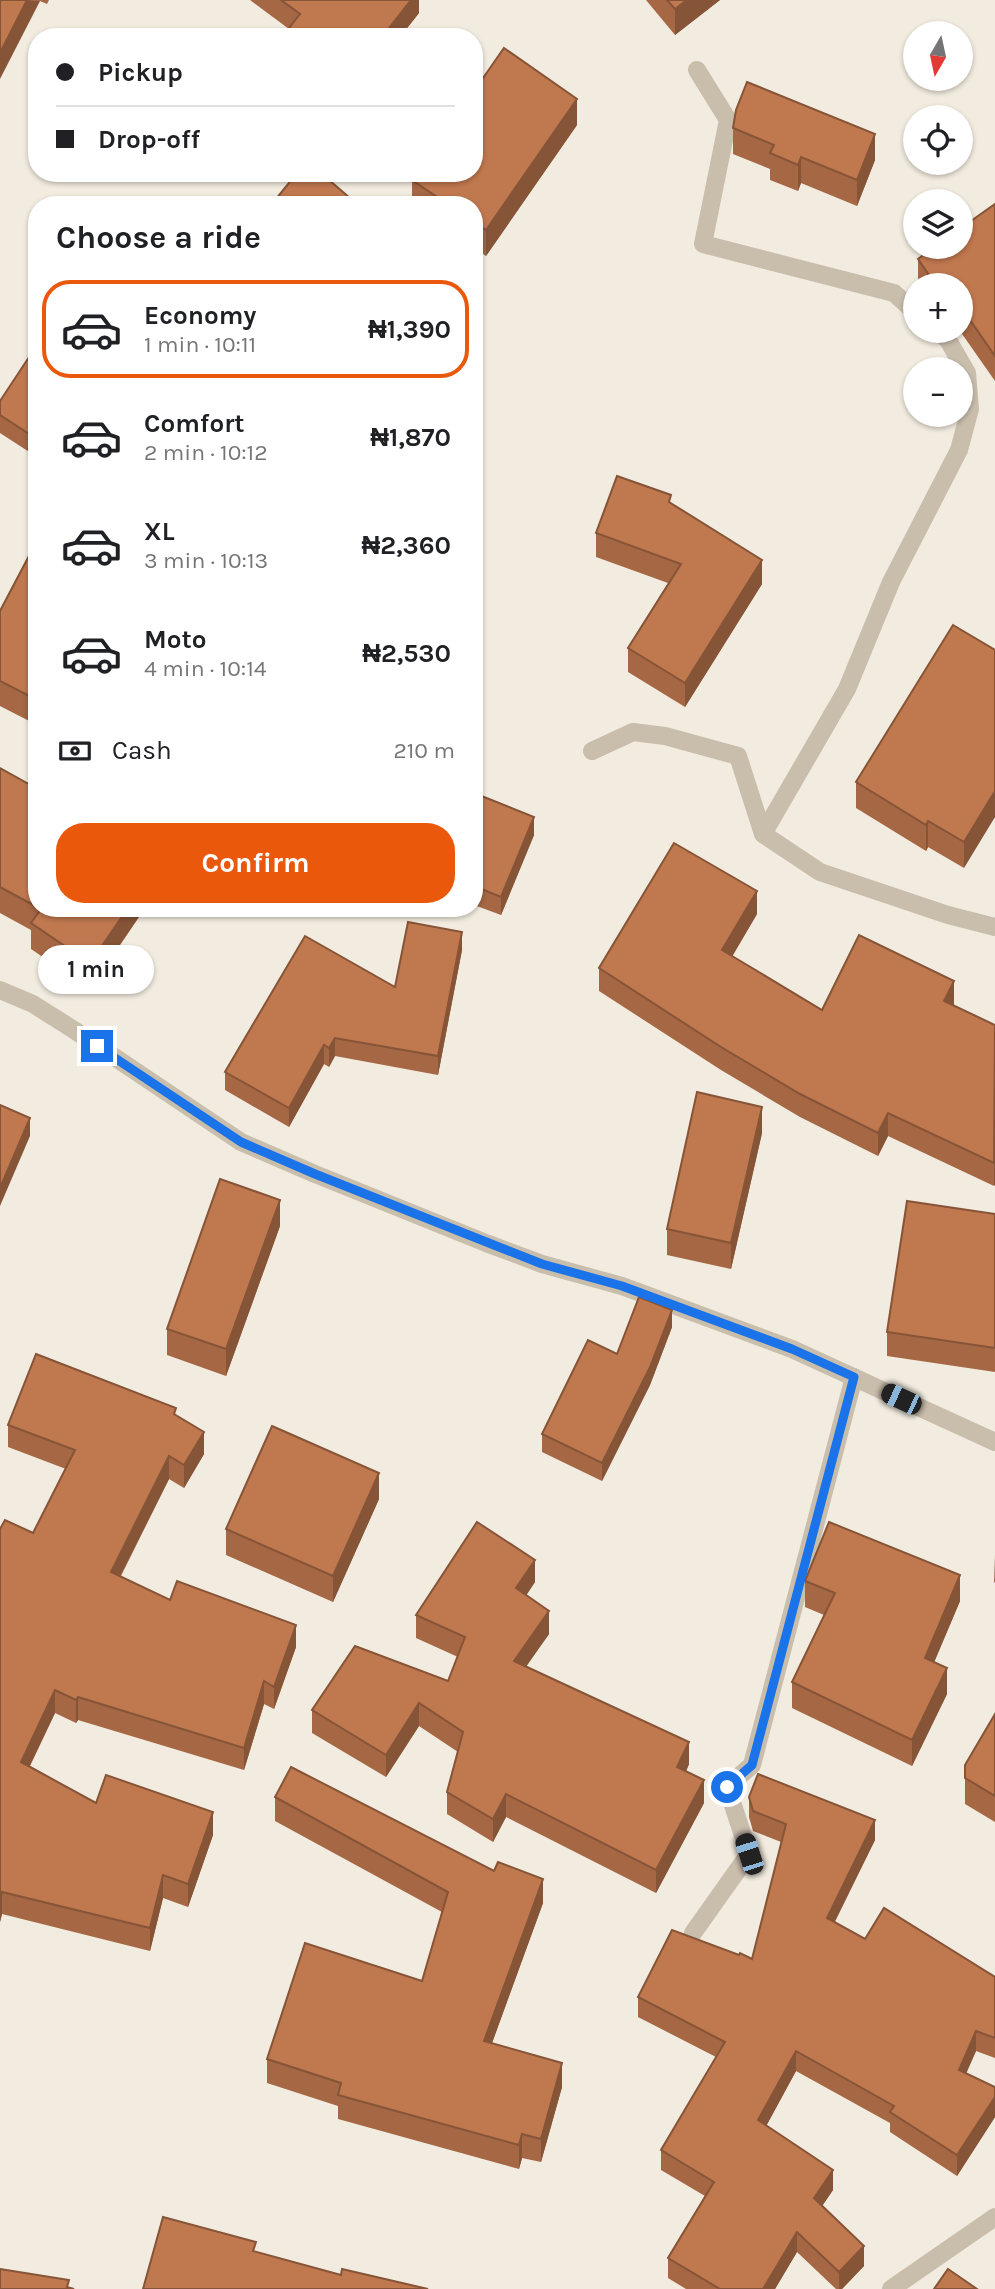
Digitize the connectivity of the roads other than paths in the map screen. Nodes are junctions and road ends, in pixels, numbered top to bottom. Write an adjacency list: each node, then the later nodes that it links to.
1 (697, 70): 2 (street)
2 (903, 301)
3 (950, 343): 5 (street)
4 (592, 751): 5 (street)
5 (763, 834): 6 (street)
6 (995, 927)
7 (0, 990): 8 (street)
8 (854, 1377): 9 (street); 10 (street)
9 (995, 1442)
10 (693, 1933)
11 (995, 2217): 12 (street)
12 (891, 2289)

